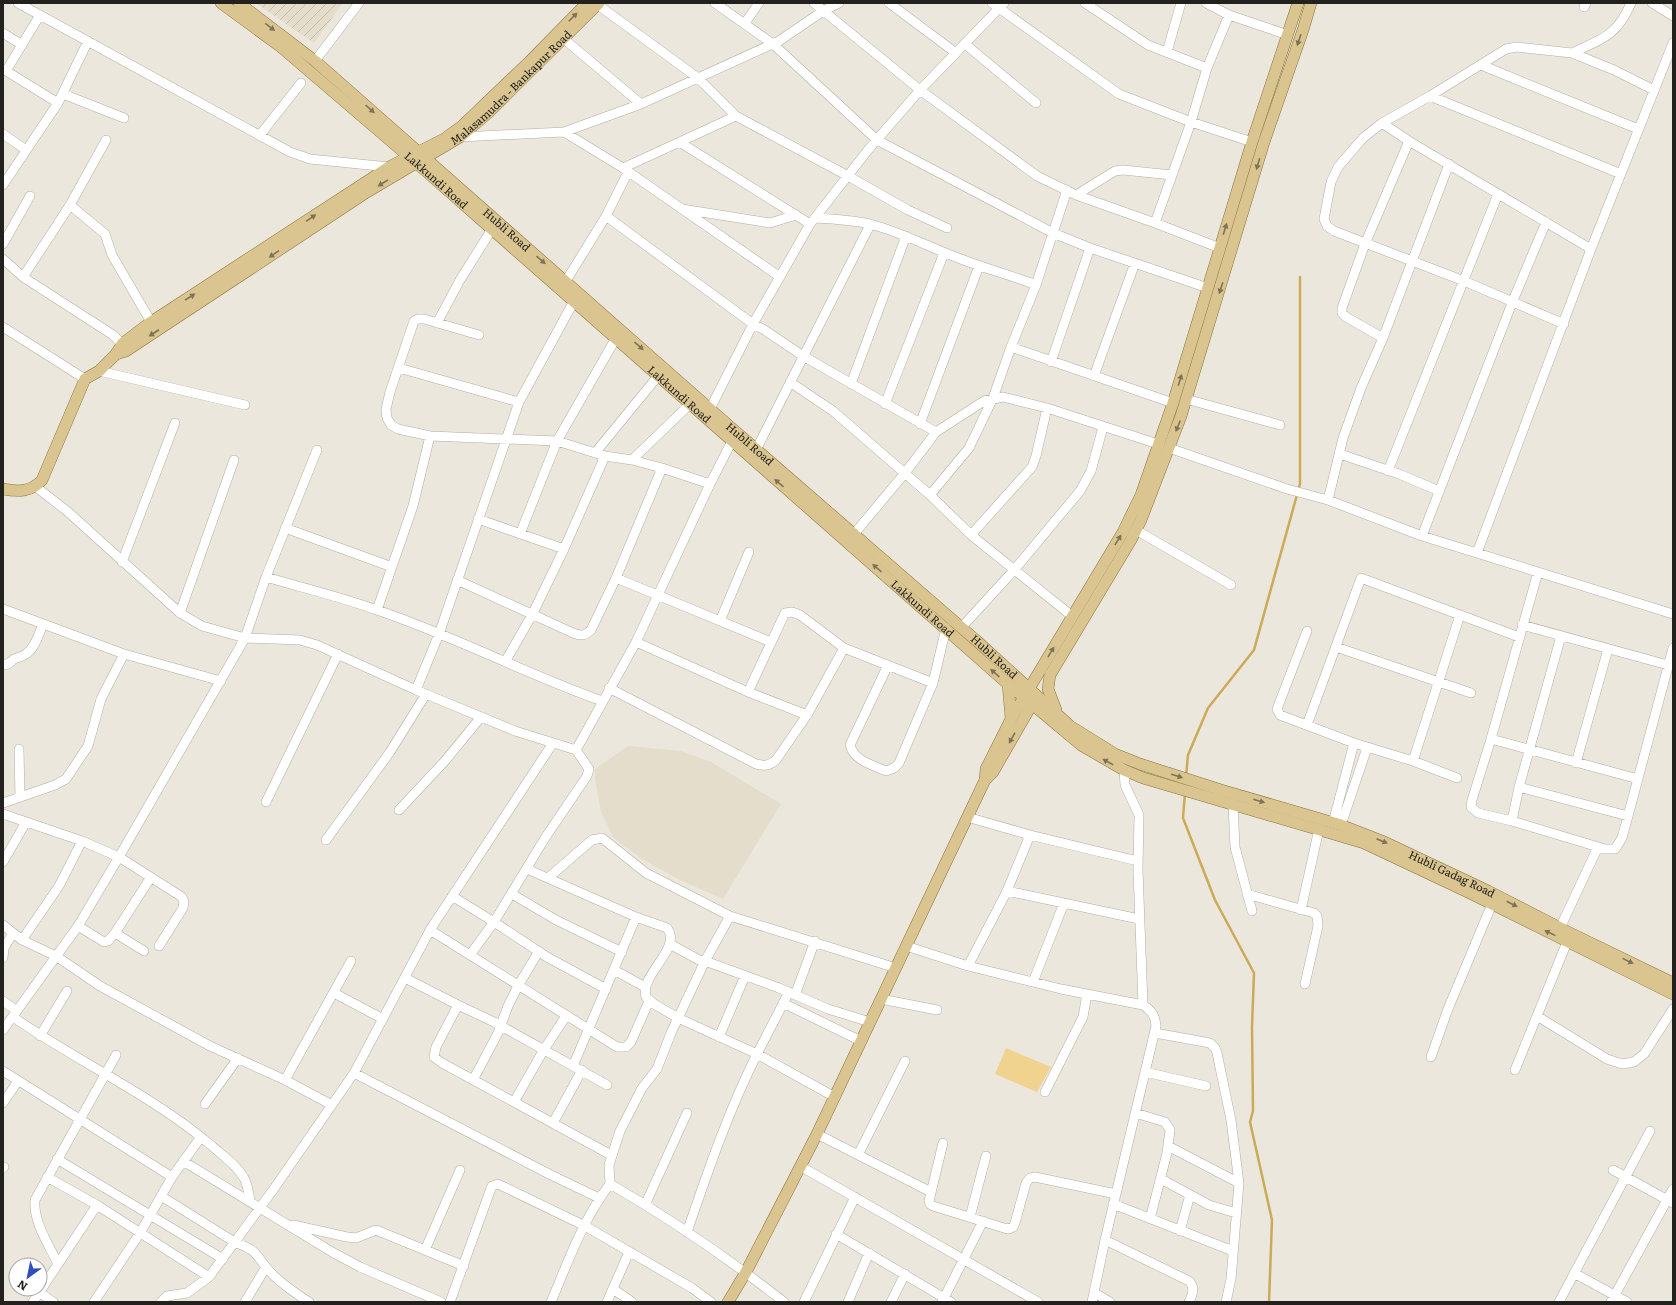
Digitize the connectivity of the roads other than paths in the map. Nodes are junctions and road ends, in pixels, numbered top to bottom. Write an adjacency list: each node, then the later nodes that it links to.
1 (18, 3): 20 (street)
2 (220, 3): 63 (main road, Lakkundi Road)
3 (239, 3): 35 (main road, Hubli Road, one-way to 35)
4 (359, 3): 35 (street)
5 (715, 3): 23 (street)
6 (759, 3): 23 (street)
7 (814, 3): 19 (street)
8 (839, 3): 19 (street)
9 (889, 3): 33 (street)
10 (1085, 3): 32 (street)
11 (1181, 3): 32 (street)
12 (1206, 3): 21 (street)
13 (1298, 3): 25 (main road)
14 (1311, 3): 127 (main road, one-way to 127)
15 (1631, 3): 34 (street)
16 (1652, 3): 22 (street)
17 (595, 4): 26 (main road, Malasamudra - Bankapur Road); 39 (street); 63 (main road, one-way to 17)
18 (998, 5): 29 (street); 50 (street)
19 (823, 11): 28 (street); 41 (street)
20 (40, 15): 27 (street); 31 (street)
21 (1229, 15): 25 (street); 37 (street)
22 (1673, 16)
23 (745, 23): 28 (street)
24 (3, 33): 31 (street)
25 (1288, 35): 60 (main road)
26 (564, 39): 47 (street); 56 (main road, Malasamudra - Bankapur Road)
27 (88, 40): 43 (street); 55 (street)
28 (773, 44): 39 (street); 58 (street)
29 (965, 44): 33 (street); 46 (street)
30 (1673, 44): 42 (street)
31 (22, 45): 38 (street)
32 (1167, 52): 37 (street)
33 (956, 53): 41 (street)
34 (1572, 53): 36 (street); 42 (street)
35 (315, 61): 63 (main road, Hubli Road, one-way to 63)
36 (1481, 64): 44 (street); 52 (street)
37 (1207, 68): 50 (street)
38 (4, 70): 45 (street)
39 (698, 78): 47 (street); 48 (street)
40 (301, 83): 55 (street)
41 (920, 90): 58 (street); 71 (street)
42 (1654, 90): 52 (street)
43 (62, 94): 45 (street); 49 (street)
44 (1430, 96): 51 (street); 67 (street)
45 (58, 103): 62 (street)
46 (1036, 103)
47 (641, 104): 53 (street)
48 (736, 116): 61 (street); 69 (street)
49 (124, 118)
50 (1191, 122): 60 (street); 68 (street)
51 (1382, 123): 59 (street); 88 (street)
52 (1638, 129): 67 (street)
53 (564, 132): 56 (street); 66 (street)
54 (3, 134): 62 (street)
55 (260, 135): 65 (street)
56 (460, 137): 63 (main road, Malasamudra - Bankapur Road)
57 (106, 140): 75 (street)
58 (877, 140): 69 (street); 85 (street)
59 (1409, 141): 64 (street); 88 (street)
60 (1252, 142): 90 (main road, one-way to 60)
61 (681, 143): 66 (street); 77 (street)
62 (26, 150): 70 (street)
63 (417, 157): 65 (main road); 84 (main road, Lakkundi Road); 99 (main road, Hubli Road, one-way to 99); 105 (main road, one-way to 105)
64 (1450, 164): 80 (street); 95 (street)
65 (389, 167): 105 (main road, one-way to 65)
66 (626, 170): 76 (street); 78 (street)
67 (1621, 174): 91 (street)
68 (1172, 175): 72 (street); 81 (street)
69 (848, 176): 79 (street); 83 (street)
70 (3, 185)
71 (1067, 190): 72 (street); 85 (street)
72 (1076, 195): 81 (street)
73 (30, 196): 87 (street)
74 (1496, 199): 100 (street)
75 (70, 205): 97 (street); 106 (street)
76 (679, 208): 77 (street); 98 (street)
77 (796, 215): 79 (street)
78 (606, 216): 99 (street); 108 (street)
79 (813, 221): 82 (street); 98 (street)
80 (1546, 222): 91 (street); 104 (street)
81 (1155, 223): 90 (street)
82 (870, 225): 86 (street); 117 (street)
83 (947, 228)
84 (492, 229): 103 (main road, Lakkundi Road); 107 (street)
85 (1053, 233): 89 (street); 101 (street)
86 (906, 236): 92 (street); 125 (street)
87 (3, 244)
88 (1365, 244): 95 (street); 113 (street)
89 (1090, 248): 94 (street); 118 (street)
90 (1220, 248): 102 (main road)
91 (1591, 249): 109 (street)
92 (944, 253): 96 (street); 131 (street)
93 (3, 259): 97 (street)
94 (1135, 262): 102 (street); 122 (street)
95 (1412, 262): 100 (street); 113 (street)
96 (979, 266): 101 (street); 136 (street)
97 (23, 277): 114 (street)
98 (780, 277): 108 (street)
99 (566, 281): 134 (main road, Hubli Road, one-way to 134)
100 (1464, 281): 104 (street); 154 (street)
101 (1036, 285): 115 (street)
102 (1208, 288): 129 (main road, one-way to 102)
103 (574, 301): 112 (main road, Lakkundi Road); 128 (street)
104 (1512, 303): 109 (street); 158 (street)
105 (166, 319): 106 (main road); 116 (main road, one-way to 116)
106 (150, 322): 114 (main road)
107 (437, 323): 111 (street); 119 (street)
108 (753, 324): 117 (street); 134 (street)
109 (1564, 324): 171 (street)
110 (3, 327): 123 (street)
111 (479, 335)
112 (616, 338): 121 (main road, Lakkundi Road); 142 (street)
113 (1383, 338): 149 (street)
114 (122, 344): 116 (main road)
115 (1011, 347): 118 (street); 126 (street)
116 (116, 354): 120 (main road)
117 (803, 356): 124 (street); 125 (street)
118 (1051, 362): 122 (street)
119 (399, 368): 128 (street); 140 (street)
120 (99, 371): 123 (main road); 132 (street)
121 (658, 376): 130 (main road, Lakkundi Road); 148 (street)
122 (1094, 376): 129 (street)
123 (85, 379): 157 (main road)
124 (790, 382): 145 (street); 155 (street)
125 (851, 384): 131 (street)
126 (993, 398): 133 (street); 139 (street); 160 (street)
127 (1186, 399): 137 (street); 146 (main road, one-way to 146)
128 (519, 402): 141 (street)
129 (1173, 403): 144 (main road)
130 (690, 404): 143 (main road, Lakkundi Road); 152 (street)
131 (885, 404): 136 (street)
132 (245, 405)
133 (1046, 408): 138 (street); 167 (street)
134 (710, 409): 145 (main road, Hubli Road)
135 (174, 423): 172 (street)
136 (920, 424): 139 (street)
137 (1280, 425)
138 (1103, 427): 144 (street); 174 (street)
139 (936, 432): 155 (street)
140 (430, 436): 141 (street); 173 (street)
141 (507, 439): 142 (street); 162 (street)
142 (557, 441): 148 (street); 165 (street)
143 (732, 441): 156 (street); 191 (main road, Lakkundi Road, one-way to 143)
144 (1158, 444): 187 (main road, one-way to 144)
145 (757, 448): 166 (main road, Hubli Road)
146 (1169, 448): 161 (street); 164 (main road)
147 (317, 450): 163 (street)
148 (595, 453): 150 (street)
149 (1340, 454): 154 (street); 161 (street)
150 (605, 456): 152 (street); 169 (street)
151 (234, 460): 183 (street)
152 (632, 460): 153 (street)
153 (662, 468): 156 (street); 177 (street)
154 (1388, 471): 158 (street)
155 (905, 473): 160 (street); 166 (street)
156 (710, 484): 180 (street)
157 (36, 487): 159 (main road); 172 (street)
158 (1439, 491): 168 (street)
159 (5, 492)
160 (930, 495): 167 (street)
161 (1328, 500): 168 (street)
162 (478, 519): 165 (street); 178 (street)
163 (285, 528): 173 (street); 176 (street)
164 (1136, 530): 179 (street); 211 (main road)
165 (520, 534): 169 (street)
166 (854, 534): 192 (main road, Hubli Road)
167 (971, 535): 174 (street)
168 (1422, 536): 171 (street)
169 (564, 549): 185 (street)
170 (749, 552): 188 (street)
171 (1477, 553): 175 (street)
172 (122, 562): 183 (street)
173 (392, 567): 182 (street)
174 (1015, 570): 187 (street); 192 (street)
175 (1538, 572): 184 (street); 190 (street)
176 (266, 577): 182 (street); 197 (street)
177 (616, 578): 180 (street); 185 (street)
178 (458, 580): 185 (street); 194 (street)
179 (1230, 585)
180 (658, 596): 188 (street); 198 (street)
181 (3, 609): 189 (street)
182 (377, 610): 194 (street)
183 (180, 613): 197 (street)
184 (1673, 614)
185 (532, 615): 206 (street)
186 (1460, 615): 195 (street); 200 (street); 213 (street)
187 (1072, 616): 211 (main road, one-way to 187)
188 (720, 621): 199 (street)
189 (43, 624): 204 (street); 207 (street)
190 (1522, 625): 195 (street); 196 (street)
191 (946, 628): 214 (street); 215 (main road, Lakkundi Road, one-way to 191)
192 (961, 628): 210 (main road, Hubli Road)
193 (1307, 631): 227 (street)
194 (439, 634): 206 (street); 217 (street)
195 (1519, 636): 228 (street)
196 (1561, 636): 203 (street); 233 (street)
197 (246, 638): 205 (street); 212 (street)
198 (636, 642): 216 (street); 218 (street)
199 (771, 642): 201 (street); 218 (street)
200 (1336, 647): 213 (street); 227 (street)
201 (844, 648): 208 (street); 223 (street)
202 (1673, 648): 209 (street)
203 (1608, 649): 209 (street); 236 (street)
204 (124, 654): 212 (street); 242 (street)
205 (338, 654): 217 (street); 243 (street)
206 (505, 662): 222 (street)
207 (3, 665)
208 (888, 665): 214 (street); 214 (street)
209 (1668, 665): 239 (street)
210 (1012, 672): 211 (main road); 221 (main road, Hubli Road)
211 (1045, 672): 221 (main road); 225 (main road)
212 (221, 681): 258 (street)
213 (1439, 682): 219 (street); 235 (street)
214 (933, 683)
215 (1008, 684): 221 (main road, Lakkundi Road); 226 (main road)
216 (609, 688): 222 (street); 223 (street)
217 (416, 690): 220 (street)
218 (748, 692): 223 (street)
219 (1471, 693)
220 (426, 694): 224 (street); 255 (street)
221 (1030, 696): 225 (main road, Hubli Road); 226 (main road)
222 (602, 701): 234 (street)
223 (807, 715)
224 (481, 717): 229 (street); 246 (street)
225 (1054, 718): 226 (main road); 237 (main road, one-way to 225); 241 (main road, Hubli Road, one-way to 241)
226 (1016, 722): 249 (main road)
227 (1307, 725): 230 (street)
228 (1491, 739): 233 (street); 250 (street)
229 (553, 743): 234 (street); 267 (street)
230 (1354, 744): 231 (street); 252 (street)
231 (1367, 748): 235 (street); 252 (street)
232 (19, 749): 242 (street)
233 (1531, 749): 236 (street); 240 (street)
234 (576, 750): 261 (street)
235 (1413, 761): 238 (street)
236 (1576, 763): 239 (street)
237 (1124, 770): 245 (main road, Hubli Gadag Road); 259 (street)
238 (1457, 778)
239 (1638, 779): 248 (street)
240 (1519, 787): 248 (street); 250 (street)
241 (1221, 790): 252 (main road, Hubli Gadag Road, one-way to 252)
242 (20, 797): 244 (street)
243 (266, 802)
244 (3, 803)
245 (1233, 804): 253 (main road, Hubli Gadag Road); 266 (street)
246 (399, 810)
247 (3, 814): 251 (street)
248 (1628, 816): 257 (street)
249 (967, 817): 254 (street); 287 (main road)
250 (1512, 821): 257 (street)
251 (26, 822): 256 (street); 260 (street)
252 (1337, 824): 278 (main road, Hubli Gadag Road, one-way to 278)
253 (1319, 829): 269 (main road, Hubli Gadag Road); 270 (street)
254 (1030, 835): 259 (street); 264 (street)
255 (326, 840)
256 (82, 841): 258 (street); 282 (street)
257 (1598, 847): 278 (street)
258 (119, 857): 262 (street); 277 (street)
259 (1138, 860): 274 (street)
260 (3, 862)
261 (527, 869): 263 (street); 265 (street)
262 (151, 877): 281 (street); 286 (street)
263 (548, 878): 272 (street); 273 (street)
264 (1007, 891): 268 (street); 296 (street)
265 (512, 894): 275 (street); 290 (street)
266 (1247, 894): 270 (street); 271 (street)
267 (452, 896): 275 (street); 279 (street)
268 (1064, 903): 274 (street); 301 (street)
269 (1492, 904): 284 (main road, Hubli Gadag Road, one-way to 269); 336 (street)
270 (1301, 910): 303 (street)
271 (1252, 911)
272 (730, 916): 283 (street); 295 (street)
273 (636, 917): 285 (street); 290 (street)
274 (1139, 919): 316 (street)
275 (494, 922): 289 (street); 291 (street)
276 (3, 925): 280 (street)
277 (78, 926): 281 (street); 292 (street)
278 (1560, 928): 302 (main road, Hubli Gadag Road, one-way to 302)
279 (430, 930): 291 (street); 300 (street)
280 (13, 933): 282 (street); 293 (street)
281 (115, 933): 288 (street)
282 (22, 940): 292 (street)
283 (815, 941): 297 (street); 309 (street)
284 (1567, 942): 311 (main road, Hubli Gadag Road); 322 (street)
285 (670, 944): 295 (street); 305 (street)
286 (159, 946)
287 (906, 946): 296 (street); 297 (main road)
288 (144, 951)
289 (539, 952): 304 (street); 306 (street)
290 (622, 952): 298 (street)
291 (470, 955): 304 (street)
292 (56, 956): 320 (street); 337 (street)
293 (3, 958)
294 (352, 961): 308 (street)
295 (705, 961): 299 (street); 323 (street)
296 (968, 966): 301 (street)
297 (896, 968): 312 (main road)
298 (614, 970): 305 (street); 306 (street)
299 (745, 976): 309 (street); 331 (street)
300 (405, 978): 317 (street); 324 (street)
301 (1033, 982): 310 (street)
302 (1673, 982)
303 (1305, 984)
304 (518, 986): 321 (street); 326 (street)
305 (645, 987): 314 (street)
306 (606, 989): 328 (street)
307 (67, 991): 330 (street)
308 (334, 993): 324 (street); 346 (street)
309 (792, 994): 315 (street); 325 (street)
310 (1087, 994): 316 (street); 351 (street)
311 (1673, 994)
312 (881, 999): 319 (street); 325 (main road)
313 (3, 1001): 320 (street)
314 (649, 1001): 323 (street); 328 (street)
315 (783, 1003): 332 (street); 334 (street)
316 (1143, 1005): 329 (street)
317 (458, 1006): 326 (street); 347 (street)
318 (1673, 1009): 322 (street)
319 (937, 1010)
320 (15, 1014): 327 (street); 330 (street)
321 (566, 1016): 328 (street); 333 (street)
322 (1537, 1016): 341 (street)
323 (678, 1018): 331 (street); 366 (street)
324 (382, 1019): 344 (street)
325 (870, 1022): 332 (main road)
326 (501, 1026): 333 (street); 347 (street)
327 (3, 1030)
328 (589, 1030): 339 (street)
329 (1155, 1033): 343 (street); 378 (street)
330 (40, 1036): 345 (street)
331 (718, 1037): 334 (street)
332 (861, 1041): 352 (main road)
333 (543, 1051): 339 (street); 353 (street)
334 (757, 1054): 352 (street); 400 (street)
335 (116, 1055): 345 (street)
336 (1431, 1057)
337 (238, 1058): 346 (street); 355 (street)
338 (905, 1061): 367 (street)
339 (573, 1066): 340 (street)
340 (582, 1070): 349 (street); 360 (street)
341 (1516, 1070)
342 (3, 1071): 348 (street)
343 (1145, 1072): 350 (street); 358 (street)
344 (354, 1073): 356 (street); 386 (street)
345 (104, 1075): 359 (street); 363 (street)
346 (285, 1080): 356 (street)
347 (473, 1080): 353 (street)
348 (18, 1081): 354 (street); 359 (street)
349 (607, 1085)
350 (1206, 1086)
351 (1045, 1092)
352 (834, 1096): 362 (main road)
353 (514, 1102): 360 (street)
354 (3, 1103)
355 (205, 1104)
356 (332, 1105): 392 (street)
357 (687, 1113): 390 (street)
358 (1135, 1113): 365 (street); 382 (street)
359 (80, 1119): 369 (street); 375 (street)
360 (553, 1123): 366 (street)
361 (1650, 1131): 376 (street)
362 (817, 1134): 367 (street); 371 (main road)
363 (201, 1137): 370 (street); 388 (street)
364 (943, 1143): 381 (street)
365 (1168, 1146): 377 (street); 378 (street)
366 (611, 1155): 379 (street)
367 (858, 1155): 381 (street)
368 (986, 1156): 395 (street)
369 (57, 1160): 374 (street); 394 (street)
370 (184, 1161): 375 (street); 388 (street)
371 (800, 1166): 385 (street); 415 (main road)
372 (460, 1170): 406 (street)
373 (1613, 1170): 376 (street)
374 (47, 1177): 391 (street); 412 (street)
375 (172, 1177): 384 (street)
376 (1626, 1177): 387 (street); 416 (street)
377 (1161, 1179): 383 (street); 396 (street)
378 (1239, 1183): 393 (street)
379 (610, 1184): 386 (street); 390 (street)
380 (1673, 1189): 387 (street)
381 (931, 1192): 395 (street)
382 (1116, 1194): 389 (street); 397 (street)
383 (1190, 1195): 393 (street); 401 (street)
384 (161, 1196): 394 (street); 405 (street)
385 (855, 1197): 403 (street); 411 (street)
386 (599, 1198): 399 (street)
387 (1670, 1201): 423 (street)
388 (250, 1202): 392 (street)
389 (1113, 1204): 396 (street); 404 (street)
390 (646, 1205): 400 (street)
391 (97, 1206): 402 (street); 412 (street)
392 (260, 1208): 398 (street); 405 (street)
393 (1236, 1213): 407 (street)
394 (150, 1215): 402 (street); 410 (street)
395 (970, 1217): 397 (street)
396 (1150, 1219): 401 (street)
397 (983, 1221): 411 (street)
398 (285, 1223): 406 (street); 429 (street)
399 (585, 1226): 408 (street); 413 (street); 431 (street)
400 (687, 1232): 415 (street)
401 (1180, 1232): 407 (street)
402 (140, 1233): 418 (street); 425 (street)
403 (836, 1234): 409 (street); 437 (street)
404 (1105, 1240): 421 (street); 442 (street)
405 (236, 1243): 410 (street); 414 (street)
406 (425, 1250): 413 (street)
407 (1233, 1251): 443 (street)
408 (629, 1252): 420 (street); 434 (street)
409 (869, 1253): 417 (street); 438 (street)
410 (223, 1259): 418 (street)
411 (964, 1259): 424 (street); 440 (street)
412 (58, 1264): 419 (street)
413 (464, 1266): 430 (street)
414 (266, 1267): 422 (street); 427 (street)
415 (746, 1272): 435 (main road); 436 (street)
416 (1574, 1273): 423 (street); 444 (street)
417 (905, 1274): 424 (street); 439 (street)
418 (209, 1277): 426 (street)
419 (48, 1279)
420 (613, 1289): 432 (street); 433 (street)
421 (1093, 1297): 441 (street)
422 (296, 1298): 428 (street)
423 (1613, 1299): 445 (street)
424 (945, 1301)
425 (94, 1302)
426 (160, 1302)
427 (245, 1302)
428 (309, 1302)
429 (441, 1302)
430 (450, 1302)
431 (551, 1302)
432 (607, 1302)
433 (632, 1302)
434 (711, 1302)
435 (728, 1302)
436 (784, 1302)
437 (804, 1302)
438 (848, 1302)
439 (891, 1302)
440 (1038, 1302)
441 (1110, 1302)
442 (1189, 1302)
443 (1226, 1302)
444 (1559, 1302)
445 (1627, 1302)

